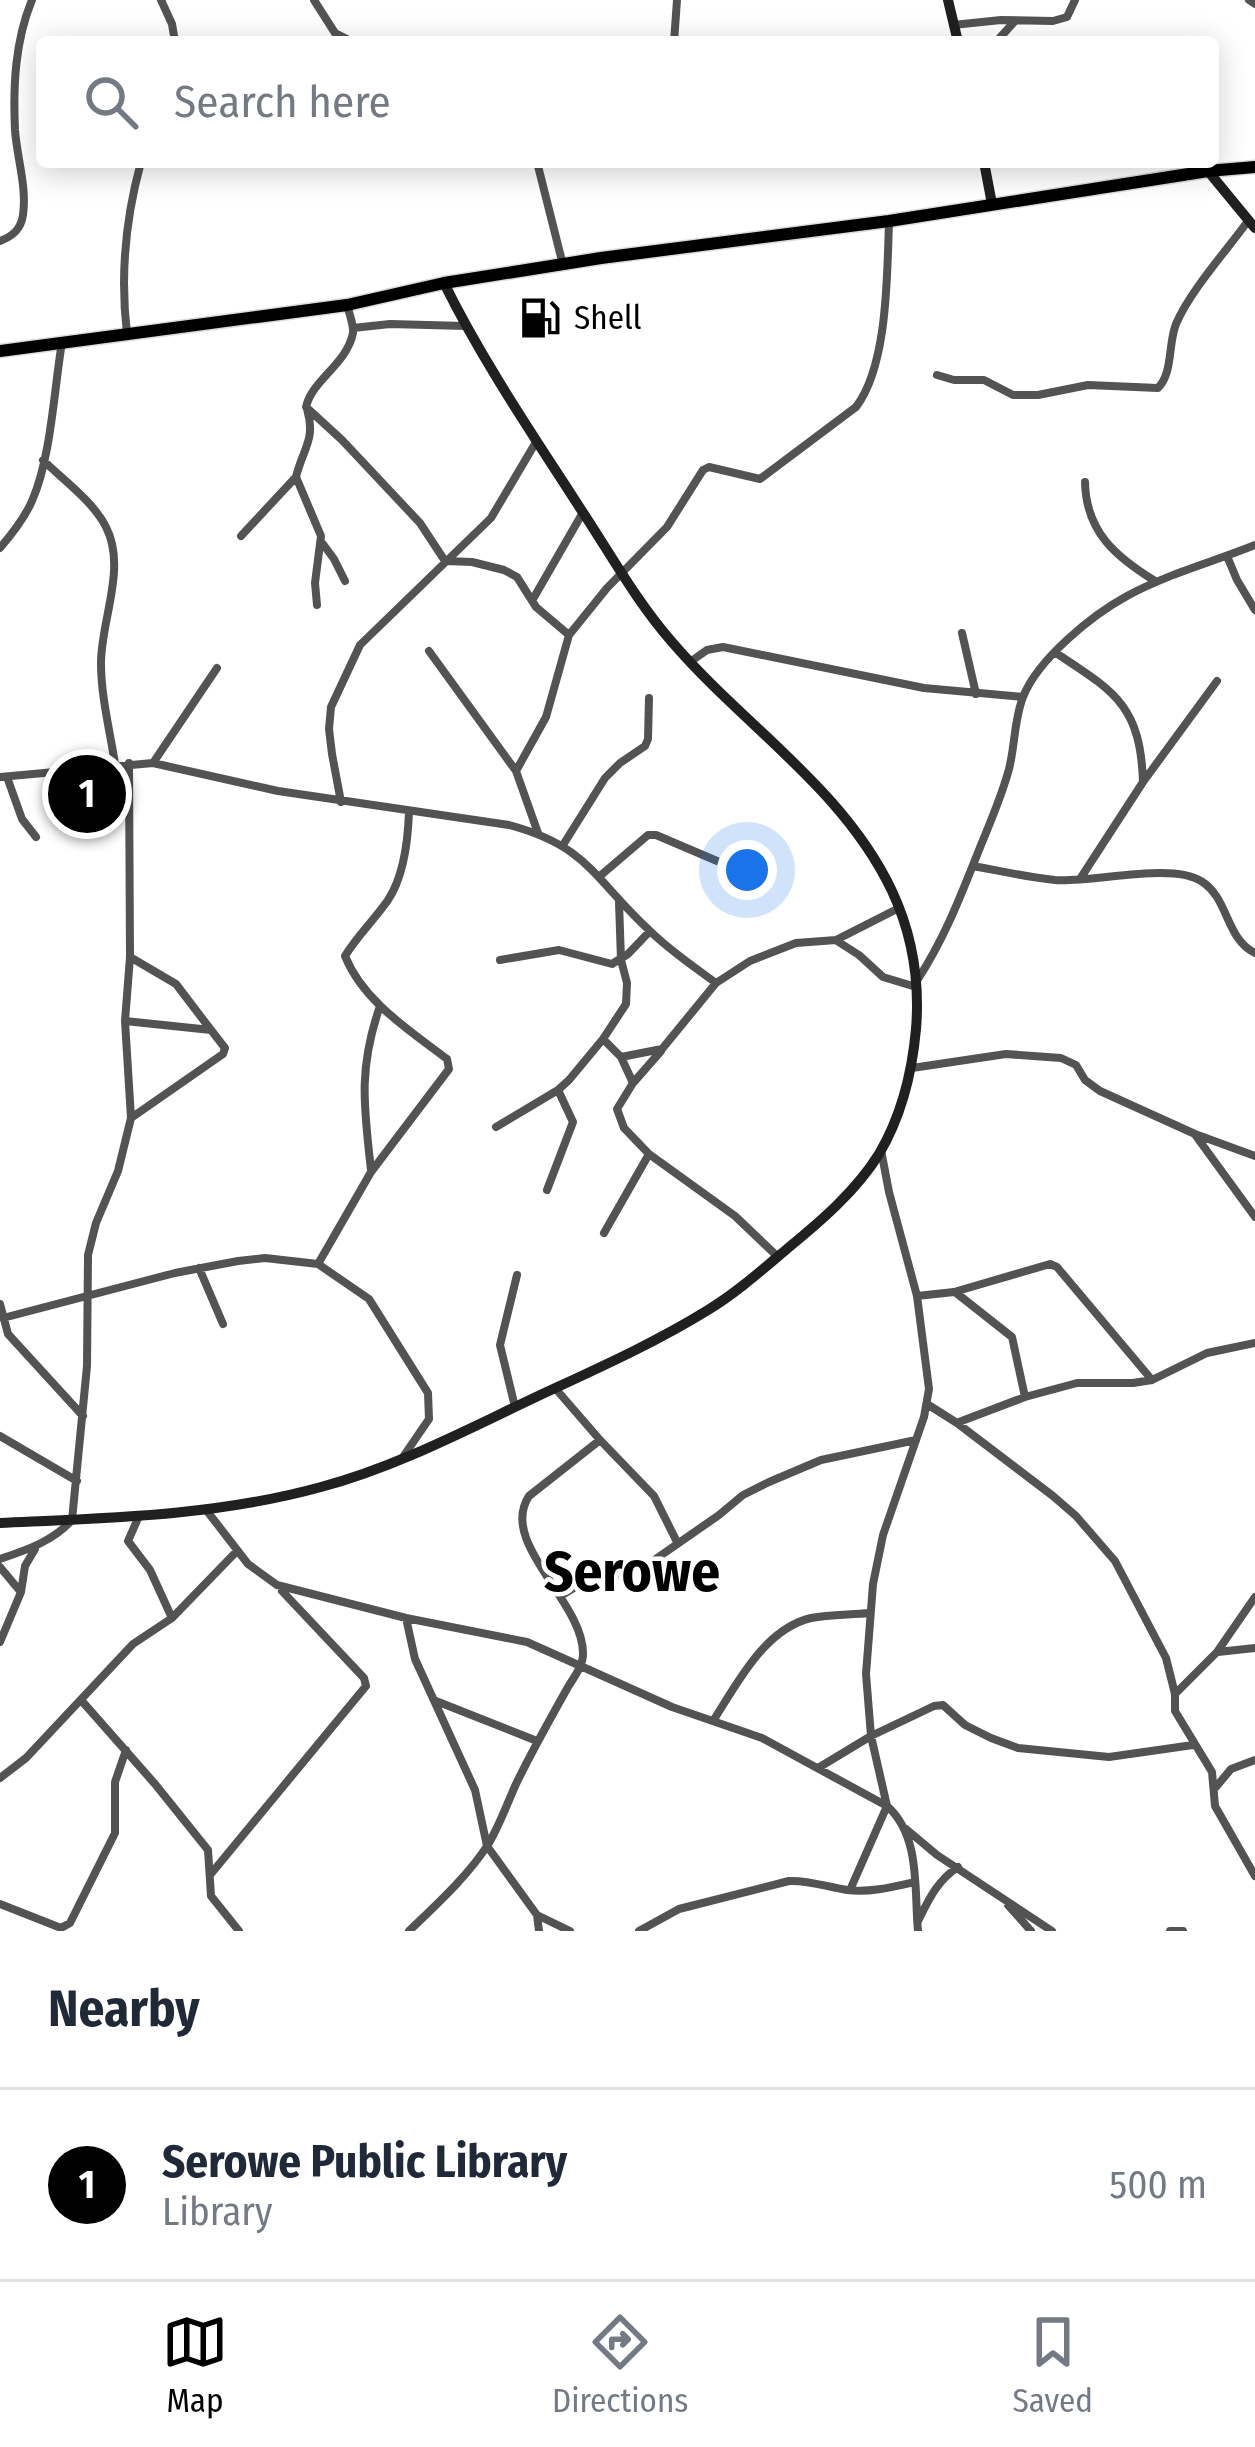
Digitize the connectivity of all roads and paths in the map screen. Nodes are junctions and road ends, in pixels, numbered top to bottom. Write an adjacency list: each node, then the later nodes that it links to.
1 (32, 0): 22 (street)
2 (160, 0): 9 (street)
3 (314, 0): 10 (street)
4 (677, 0): 11 (street)
5 (947, 0): 8 (street)
6 (1075, 0): 7 (street)
7 (1016, 20): 8 (street); 13 (street)
8 (953, 25): 12 (street)
9 (174, 36)
10 (341, 36)
11 (674, 36)
12 (956, 36)
13 (1002, 36)
14 (1255, 167): 18 (main road)
15 (140, 168): 28 (street)
16 (539, 168): 23 (street)
17 (985, 168): 19 (street)
18 (1208, 171): 19 (main road); 21 (street)
19 (992, 204): 20 (main road)
20 (889, 221): 23 (main road); 44 (street)
21 (1251, 224): 31 (street)
22 (0, 241)
23 (563, 265): 24 (main road)
24 (444, 284): 25 (main road); 26 (street)
25 (347, 304): 27 (street); 28 (main road)
26 (465, 326): 27 (street); 33 (street)
27 (353, 328): 32 (street)
28 (127, 334): 29 (main road)
29 (62, 340): 30 (main road); 34 (street)
30 (0, 350)
31 (937, 375)
32 (306, 407): 35 (street); 43 (street)
33 (536, 442): 37 (street); 43 (street)
34 (43, 460): 41 (street); 61 (street)
35 (296, 477): 38 (street); 39 (street)
36 (1085, 482): 46 (street)
37 (583, 512): 44 (street); 47 (street)
38 (242, 536)
39 (322, 542): 45 (street); 48 (street)
40 (1255, 545): 42 (street)
41 (0, 548)
42 (1227, 556): 46 (street); 49 (street)
43 (445, 561): 47 (street); 66 (street)
44 (622, 574): 51 (street); 54 (street)
45 (344, 581)
46 (1156, 582): 53 (street)
47 (532, 601): 51 (street)
48 (317, 605)
49 (1255, 610)
50 (962, 633): 57 (street)
51 (569, 635): 63 (street)
52 (429, 651): 63 (street)
53 (1056, 652): 58 (street); 65 (street)
54 (690, 662): 57 (street); 76 (street)
55 (217, 668): 60 (street)
56 (1217, 681): 65 (street)
57 (976, 694): 58 (street)
58 (1023, 697): 71 (street)
59 (649, 698): 70 (street)
60 (153, 763): 62 (street); 66 (street)
61 (115, 764): 62 (street); 64 (street)
62 (129, 764): 80 (street)
63 (516, 770): 68 (street)
64 (4, 777): 69 (street)
65 (1143, 782): 74 (street)
66 (341, 802): 67 (street)
67 (409, 812): 68 (street); 85 (street)
68 (538, 833): 70 (street)
69 (36, 837)
70 (563, 844): 73 (street)
71 (973, 866): 74 (street); 84 (street)
72 (750, 875): 73 (street)
73 (600, 876): 75 (street)
74 (1079, 880): 79 (street)
75 (619, 900): 77 (street); 82 (street)
76 (899, 908): 78 (street); 84 (street)
77 (650, 931): 82 (street); 83 (street)
78 (836, 940): 83 (street); 84 (street)
79 (1255, 953)
80 (130, 957): 86 (street); 87 (street)
81 (500, 960): 82 (street)
82 (621, 960): 88 (street)
83 (716, 982): 89 (street)
84 (918, 983): 91 (street)
85 (380, 1006): 100 (street); 100 (street)
86 (124, 1021): 87 (street); 94 (street)
87 (211, 1030): 94 (street)
88 (603, 1039): 90 (street); 93 (street)
89 (662, 1049): 90 (street); 92 (street)
90 (621, 1057): 92 (street)
91 (912, 1069): 96 (street); 97 (street)
92 (633, 1083): 98 (street)
93 (558, 1090): 95 (street); 101 (street)
94 (131, 1118): 109 (street)
95 (496, 1127)
96 (1195, 1134): 99 (street); 102 (street)
97 (881, 1150): 104 (street); 110 (street)
98 (649, 1154): 103 (street); 104 (street)
99 (1255, 1156)
100 (371, 1172): 105 (street)
101 (548, 1190)
102 (1255, 1217)
103 (604, 1233)
104 (778, 1257): 117 (street)
105 (318, 1264): 106 (street); 126 (street)
106 (199, 1268): 109 (street); 113 (street)
107 (517, 1275): 120 (street)
108 (954, 1292): 110 (street); 116 (street); 118 (street)
109 (87, 1294): 112 (street); 121 (street)
110 (916, 1297): 119 (street)
111 (0, 1304): 112 (street)
112 (3, 1318): 114 (street)
113 (223, 1324)
114 (4, 1332): 121 (street)
115 (1255, 1343): 116 (street)
116 (1152, 1380): 118 (street)
117 (555, 1388): 120 (street); 124 (street)
118 (1025, 1397): 122 (street)
119 (927, 1404): 122 (street); 125 (street)
120 (515, 1407): 126 (street)
121 (83, 1416): 127 (street)
122 (957, 1423): 147 (street)
123 (0, 1436): 127 (street)
124 (600, 1440): 132 (street); 138 (street)
125 (916, 1440): 132 (street); 140 (street)
126 (401, 1460): 128 (street)
127 (77, 1481): 130 (street)
128 (206, 1511): 129 (street); 134 (street)
129 (140, 1516): 130 (street); 141 (street)
130 (72, 1520): 131 (street); 133 (street)
131 (0, 1523)
132 (677, 1543): 138 (street)
133 (36, 1546): 135 (street); 137 (street)
134 (237, 1552): 136 (street); 141 (street)
135 (0, 1563): 137 (street)
136 (277, 1586): 142 (street); 163 (street)
137 (21, 1592): 143 (street)
138 (562, 1595): 146 (street)
139 (1255, 1597): 145 (street)
140 (869, 1613): 150 (street); 151 (street)
141 (172, 1618): 148 (street)
142 (406, 1618): 146 (street); 149 (street)
143 (0, 1642)
144 (1255, 1648): 145 (street)
145 (1217, 1652): 147 (street)
146 (581, 1665): 150 (street); 152 (street)
147 (1175, 1694): 153 (street)
148 (81, 1700): 154 (street); 157 (street)
149 (435, 1701): 152 (street); 161 (street)
150 (713, 1721): 156 (street)
151 (871, 1736): 153 (street); 156 (street); 159 (street)
152 (537, 1742): 161 (street)
153 (1194, 1745): 158 (street)
154 (126, 1750): 163 (street); 168 (street)
155 (1255, 1760): 158 (street)
156 (817, 1768): 159 (street)
157 (3, 1773)
158 (1213, 1794): 164 (street)
159 (887, 1806): 160 (street); 166 (street)
160 (906, 1829): 162 (street); 165 (street)
161 (488, 1846): 169 (street); 172 (street)
162 (958, 1868): 167 (street); 170 (street)
163 (210, 1875): 171 (street)
164 (1255, 1876)
165 (915, 1882): 166 (street); 170 (street)
166 (850, 1891): 175 (street)
167 (999, 1895): 176 (street); 177 (street)
168 (0, 1904)
169 (537, 1915): 173 (street); 174 (street)
170 (917, 1927)
171 (239, 1931)
172 (409, 1931)
173 (539, 1931)
174 (570, 1931)
175 (639, 1931)
176 (1031, 1931)
177 (1052, 1931)
178 (1170, 1931): 179 (street)
179 (1183, 1931)

